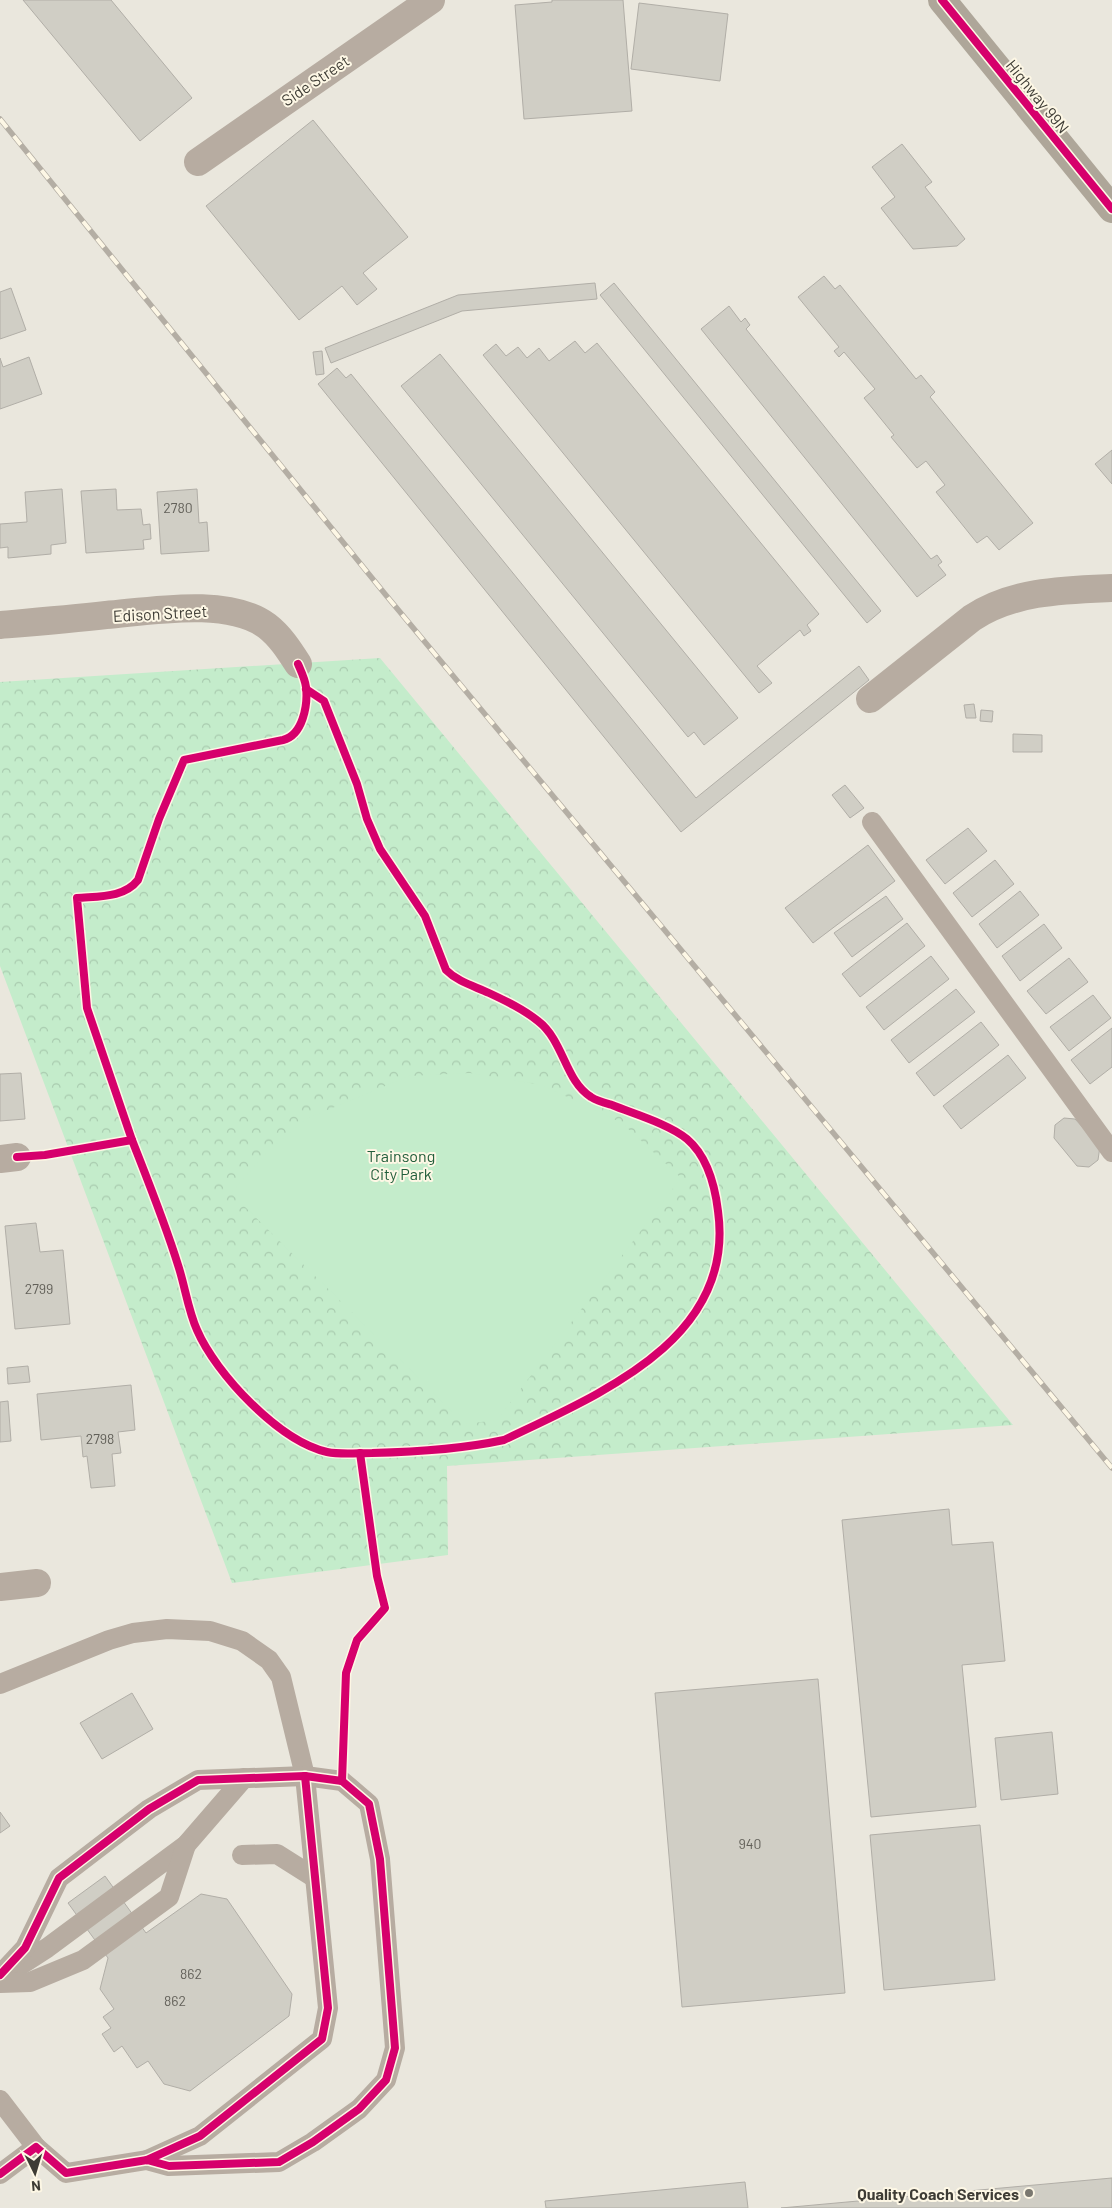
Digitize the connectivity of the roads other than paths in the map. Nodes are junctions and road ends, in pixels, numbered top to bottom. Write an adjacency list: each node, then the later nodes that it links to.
1 (431, 0): 3 (street, Side Street)
2 (942, 0): 4 (main road, Highway 99N)
3 (198, 162)
4 (1112, 209)
5 (1112, 588): 8 (street)
6 (0, 625): 7 (street, Edison Street)
7 (298, 664)
8 (870, 699)
9 (872, 822): 10 (lane)
10 (1112, 1152)
11 (37, 1583): 12 (street)
12 (0, 1587)
13 (0, 1684): 14 (lane)
14 (305, 1776): 15 (lane); 18 (lane); 23 (lane)
15 (244, 1778): 16 (lane); 19 (lane)
16 (186, 1845): 19 (lane); 20 (lane)
17 (242, 1855): 18 (lane)
18 (315, 1878): 23 (lane)
19 (0, 1977)
20 (0, 1983)
21 (0, 2100): 22 (lane)
22 (36, 2147): 23 (lane); 24 (lane)
23 (147, 2160)
24 (0, 2174)

